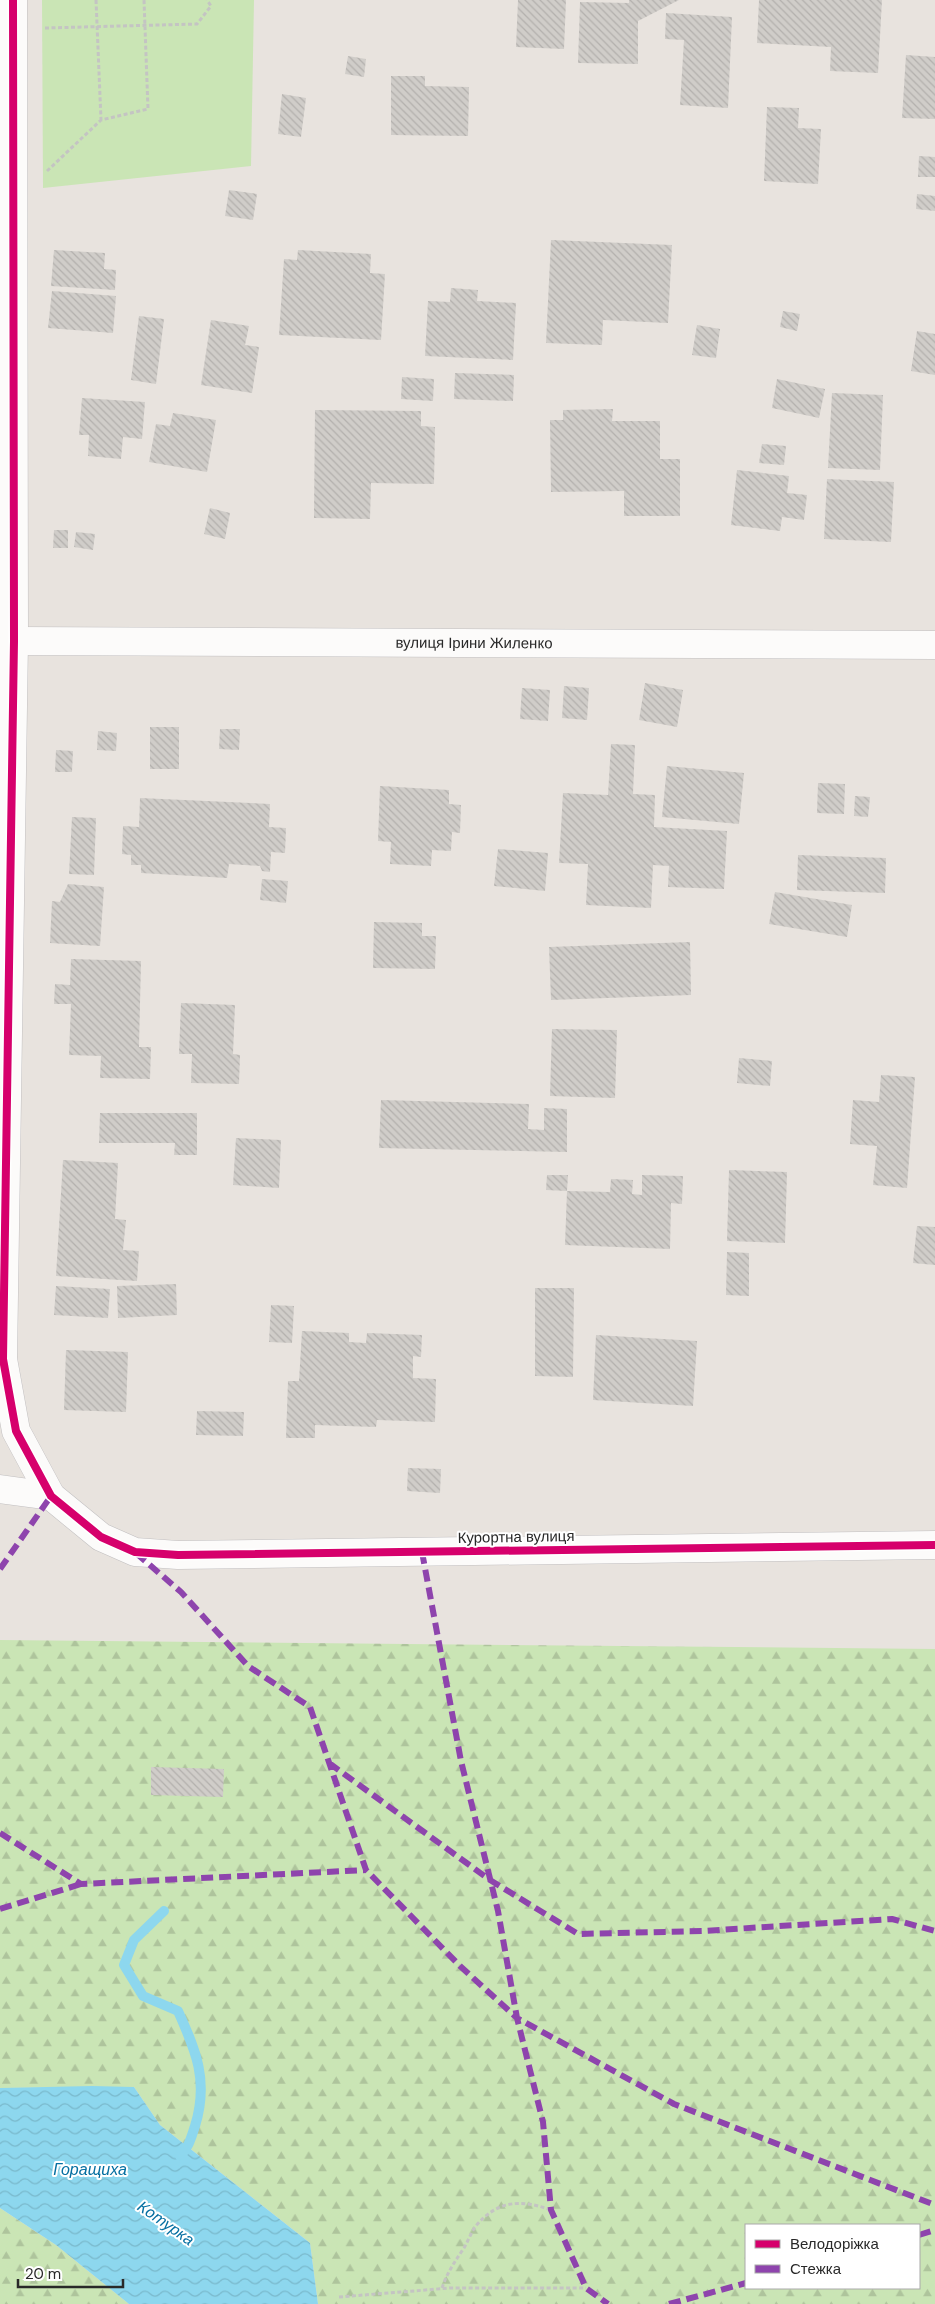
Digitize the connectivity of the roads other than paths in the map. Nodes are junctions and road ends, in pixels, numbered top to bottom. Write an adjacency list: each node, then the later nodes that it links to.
1 (13, 0): 2 (street)
2 (14, 641): 3 (street, вулиця Ірини Жиленко); 5 (street)
3 (935, 645)
4 (0, 1489): 5 (street)
5 (51, 1496): 6 (street, Курортна вулиця)
6 (935, 1545)

